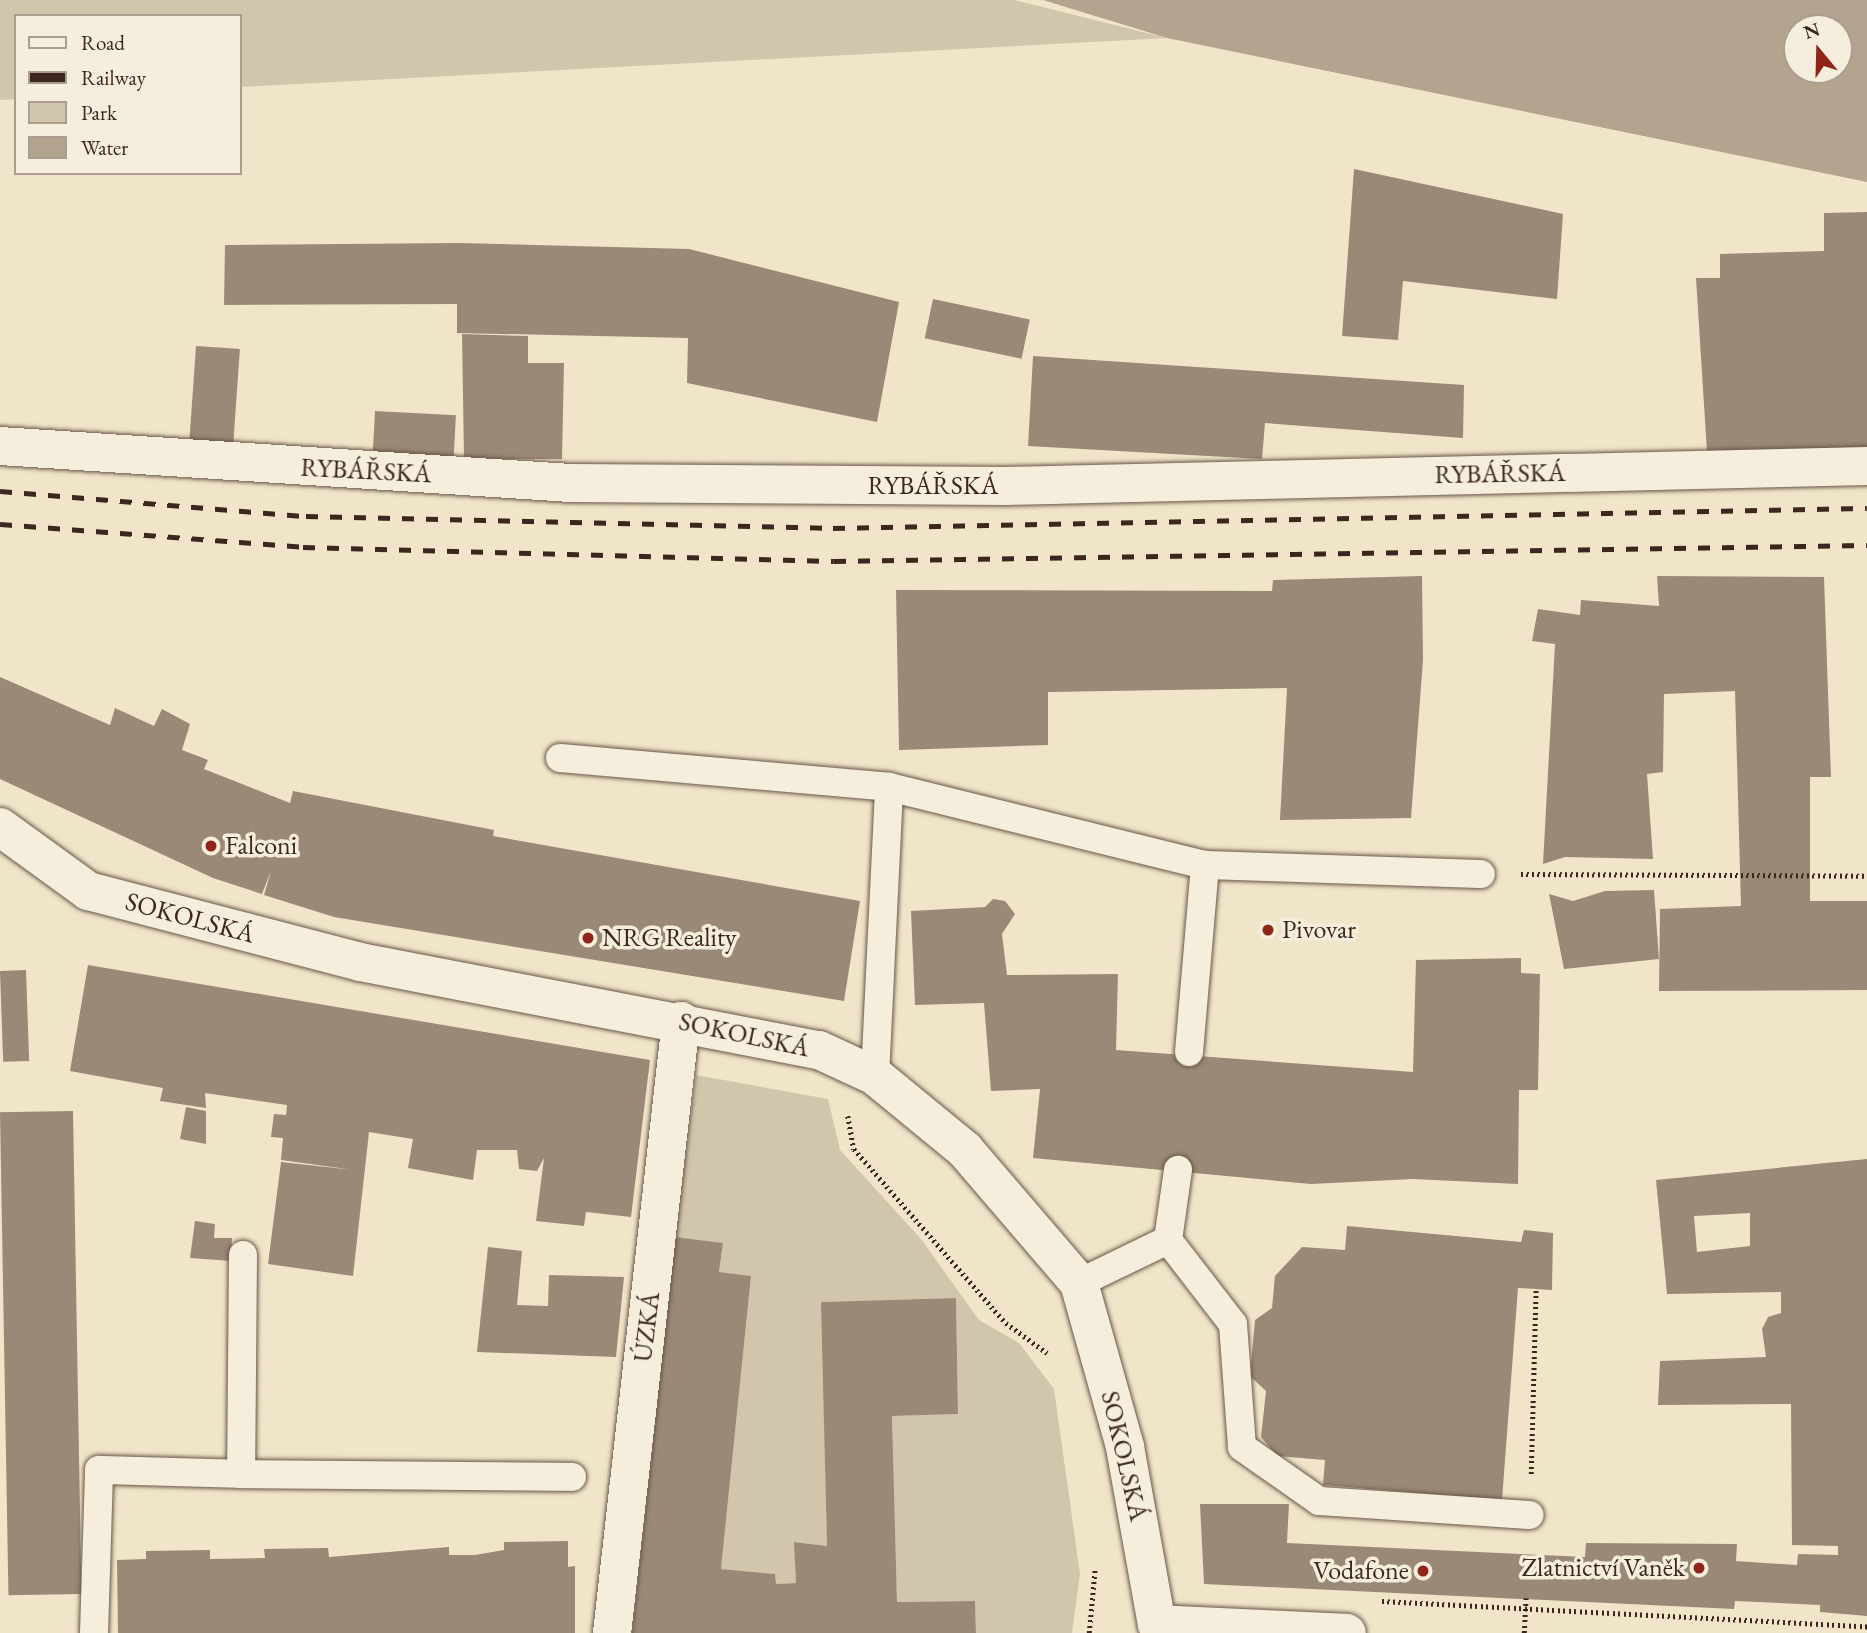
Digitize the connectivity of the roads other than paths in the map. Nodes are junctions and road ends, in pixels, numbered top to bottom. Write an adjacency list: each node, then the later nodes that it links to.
1 (0, 446): 2 (street, RYBÁŘSKÁ)
2 (1867, 466)
3 (560, 758): 4 (lane)
4 (889, 787): 6 (lane); 10 (lane)
5 (0, 827): 8 (street, SOKOLSKÁ)
6 (1205, 865): 7 (lane); 9 (lane)
7 (1481, 874)
8 (681, 1021): 10 (street, SOKOLSKÁ); 21 (street, ÚZKÁ)
9 (1189, 1052)
10 (875, 1076): 14 (street, SOKOLSKÁ)
11 (1178, 1170): 12 (lane)
12 (1168, 1240): 14 (lane); 17 (lane)
13 (243, 1255): 15 (lane)
14 (1079, 1283): 18 (street, SOKOLSKÁ)
15 (241, 1474): 16 (lane); 20 (lane)
16 (572, 1477)
17 (1530, 1515)
18 (1154, 1629): 19 (street)
19 (1270, 1631): 22 (street)
20 (93, 1633)
21 (612, 1633)
22 (1347, 1633)

